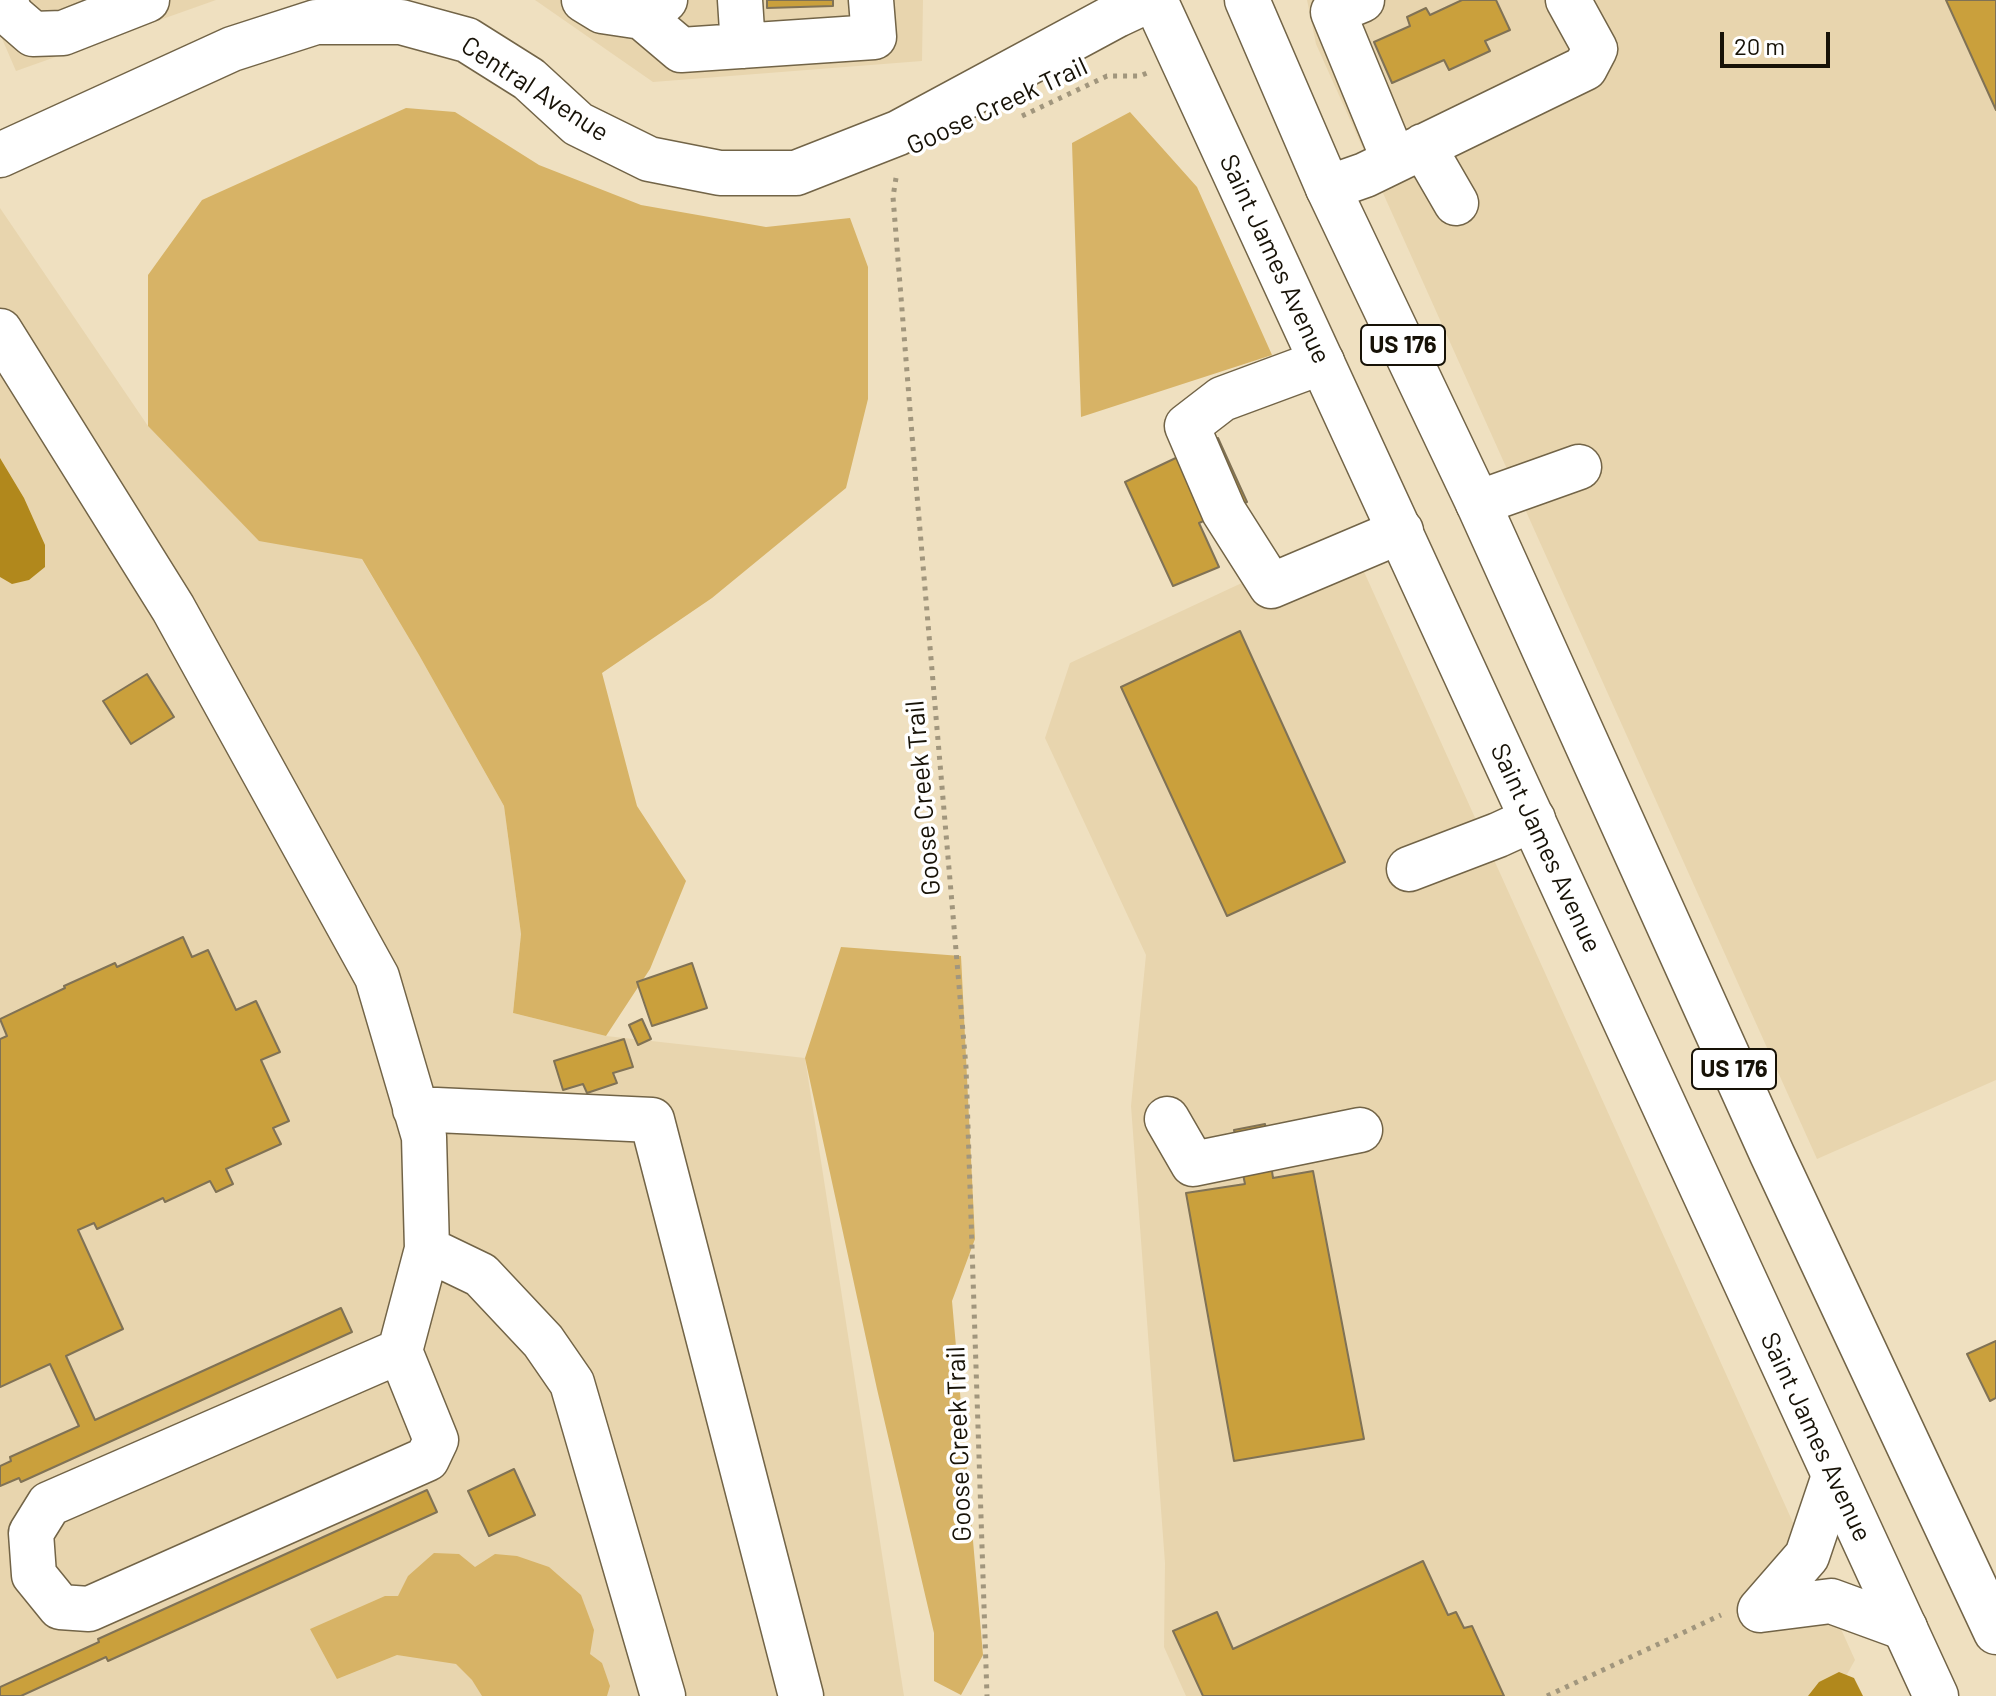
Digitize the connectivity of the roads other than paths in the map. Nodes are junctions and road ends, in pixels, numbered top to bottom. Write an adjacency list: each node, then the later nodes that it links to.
1 (5, 0): 2 (main road)
2 (147, 0)
3 (584, 0): 10 (main road)
4 (740, 0): 12 (main road)
5 (871, 0): 12 (main road)
6 (1152, 0): 11 (main road, Central Avenue); 18 (main road, Saint James Avenue)
7 (1247, 0): 15 (main road, US 176)
8 (1362, 0): 13 (main road)
9 (1568, 0): 13 (main road)
10 (654, 8): 12 (main road)
11 (402, 11): 14 (main road, Central Avenue)
12 (743, 46)
13 (1409, 153): 15 (main road); 16 (main road)
14 (0, 155)
15 (1328, 188): 20 (main road, US 176)
16 (1456, 203)
17 (0, 331): 24 (main road)
18 (1322, 362): 21 (main road, Saint James Avenue); 21 (main road)
19 (1579, 467): 20 (main road)
20 (1478, 503): 31 (main road, US 176)
21 (1401, 531): 22 (main road, Saint James Avenue)
22 (1533, 819): 23 (main road); 29 (main road, Saint James Avenue)
23 (1409, 869)
24 (415, 1109): 27 (main road); 33 (main road)
25 (1167, 1119): 26 (main road)
26 (1360, 1130)
27 (427, 1249): 28 (main road); 32 (main road)
28 (400, 1351): 28 (main road)
29 (1834, 1476): 30 (main road, Saint James Avenue); 30 (main road)
30 (1905, 1628): 34 (main road, Saint James Avenue)
31 (1996, 1632)
32 (663, 1696)
33 (801, 1696)
34 (1936, 1696)

